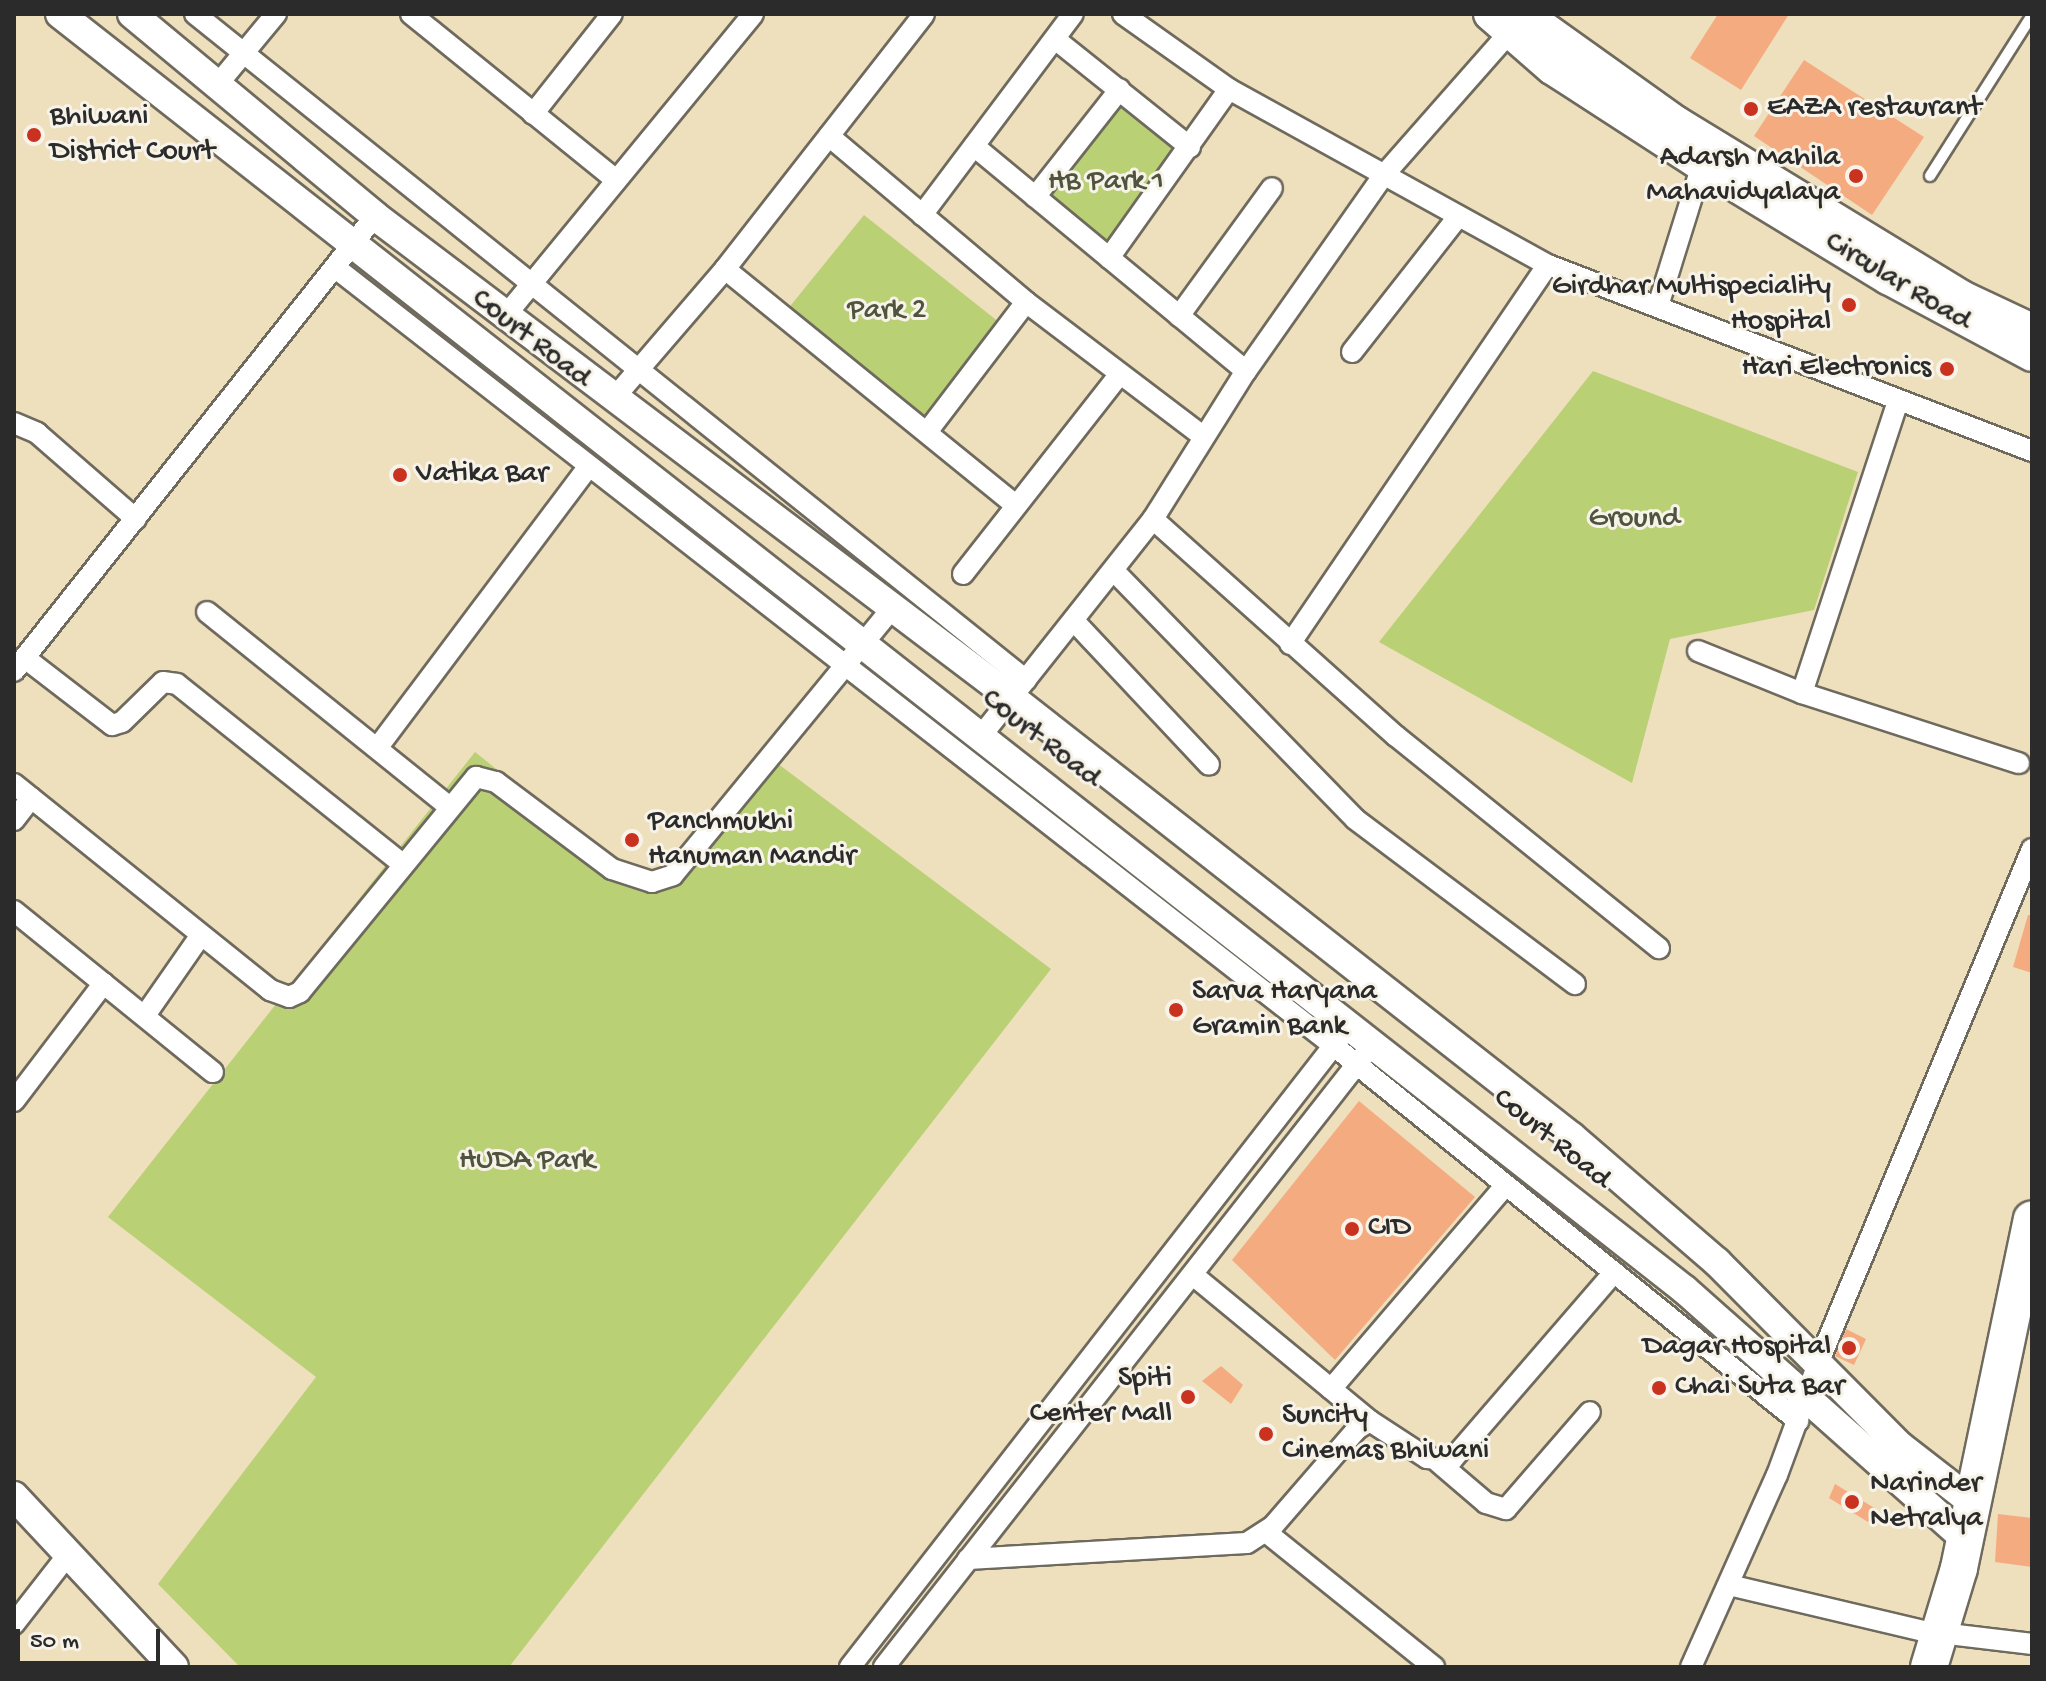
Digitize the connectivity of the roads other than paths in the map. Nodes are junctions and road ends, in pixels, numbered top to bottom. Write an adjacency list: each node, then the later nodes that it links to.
1 (60, 14): 31 (street, Court Road)
2 (132, 14): 15 (street)
3 (195, 14): 14 (street)
4 (276, 14): 14 (street)
5 (411, 14): 18 (street)
6 (612, 14): 18 (street)
7 (753, 14): 25 (street)
8 (924, 14): 19 (street)
9 (1073, 14): 13 (street)
10 (1123, 14): 17 (street)
11 (2032, 15): 24 (lane)
12 (1512, 19): 22 (main road, Circular Road); 23 (street); 41 (main road)
13 (1055, 39): 16 (street); 20 (street)
14 (243, 53): 15 (street); 36 (street)
15 (218, 84): 29 (street)
16 (1120, 89): 21 (street); 27 (street)
17 (1229, 89): 21 (street); 23 (street)
18 (533, 114): 25 (street)
19 (829, 136): 28 (street); 35 (street)
20 (974, 146): 27 (street); 28 (street)
21 (1190, 147): 32 (street)
22 (1702, 165): 38 (street); 43 (main road, Circular Road)
23 (1383, 176): 30 (street); 45 (street)
24 (1930, 176)
25 (616, 180): 36 (street)
26 (1272, 188): 40 (street)
27 (1035, 197): 32 (street)
28 (922, 215): 37 (street)
29 (375, 216): 31 (street); 39 (street)
30 (1458, 217): 33 (street); 42 (street)
31 (355, 246): 34 (street); 62 (street, Court Road)
32 (1109, 258): 40 (street)
33 (1548, 265): 38 (street); 63 (street)
34 (337, 269): 53 (street); 55 (street)
35 (725, 269): 44 (street); 50 (street)
36 (532, 282): 39 (street); 44 (street)
37 (1026, 302): 46 (street); 50 (street)
38 (1658, 306): 48 (street)
39 (506, 315): 47 (street)
40 (1179, 316): 45 (street)
41 (2032, 330)
42 (1352, 352)
43 (2032, 355)
44 (639, 369): 47 (street); 67 (street)
45 (1246, 371): 51 (street)
46 (1119, 375): 51 (street); 54 (street)
47 (615, 397): 59 (street)
48 (1898, 401): 52 (street); 68 (street)
49 (14, 423): 55 (street)
50 (927, 432): 54 (street)
51 (1204, 437): 56 (street)
52 (2032, 451)
53 (589, 466): 66 (street); 70 (street)
54 (1015, 505): 58 (street)
55 (136, 519): 65 (street)
56 (1153, 519): 57 (street); 63 (street)
57 (1114, 571): 61 (street); 83 (street)
58 (963, 574)
59 (892, 608): 62 (street); 67 (street)
60 (207, 612): 70 (street)
61 (1074, 621): 67 (street); 72 (street)
62 (864, 644): 66 (street); 69 (street, Court Road)
63 (1290, 644): 81 (street)
64 (1698, 651): 68 (street)
65 (19, 664): 78 (street)
66 (846, 667): 75 (street); 85 (street)
67 (1019, 689): 69 (street); 93 (street)
68 (1802, 693): 71 (street)
69 (981, 736): 85 (street, Court Road)
70 (378, 747): 75 (street)
71 (2019, 763)
72 (1209, 765)
73 (14, 784): 74 (street)
74 (31, 798): 76 (street); 80 (street)
75 (448, 806): 78 (street)
76 (14, 820)
77 (2032, 849): 93 (street)
78 (401, 863): 80 (street)
79 (14, 911): 82 (street)
80 (201, 935): 84 (street)
81 (1659, 948)
82 (104, 983): 84 (street); 88 (street)
83 (1575, 984)
84 (146, 1014): 87 (street)
85 (1342, 1035): 86 (street, Court Road); 110 (street)
86 (1365, 1053): 89 (street); 92 (street); 95 (street, Court Road)
87 (213, 1072)
88 (14, 1101)
89 (1505, 1186): 91 (street); 94 (street)
90 (2032, 1220): 100 (highway)
91 (1614, 1272): 95 (street); 98 (street)
92 (1193, 1275): 94 (street); 104 (street)
93 (1817, 1366): 95 (street); 100 (street)
94 (1331, 1389): 97 (street)
95 (1801, 1411): 102 (street, Court Road); 105 (street)
96 (1590, 1412): 98 (street)
97 (1370, 1421): 98 (street); 101 (street)
98 (1438, 1462)
99 (14, 1496): 103 (street)
100 (1972, 1502): 102 (highway)
101 (1266, 1532): 104 (street); 112 (street)
102 (1961, 1553): 108 (highway)
103 (67, 1556): 106 (street); 109 (street)
104 (968, 1559): 111 (street)
105 (1729, 1585): 108 (street); 113 (street)
106 (14, 1624)
107 (2032, 1644): 108 (street)
108 (1943, 1651)
109 (174, 1667)
110 (850, 1667)
111 (884, 1667)
112 (1434, 1667)
113 (1692, 1667)

